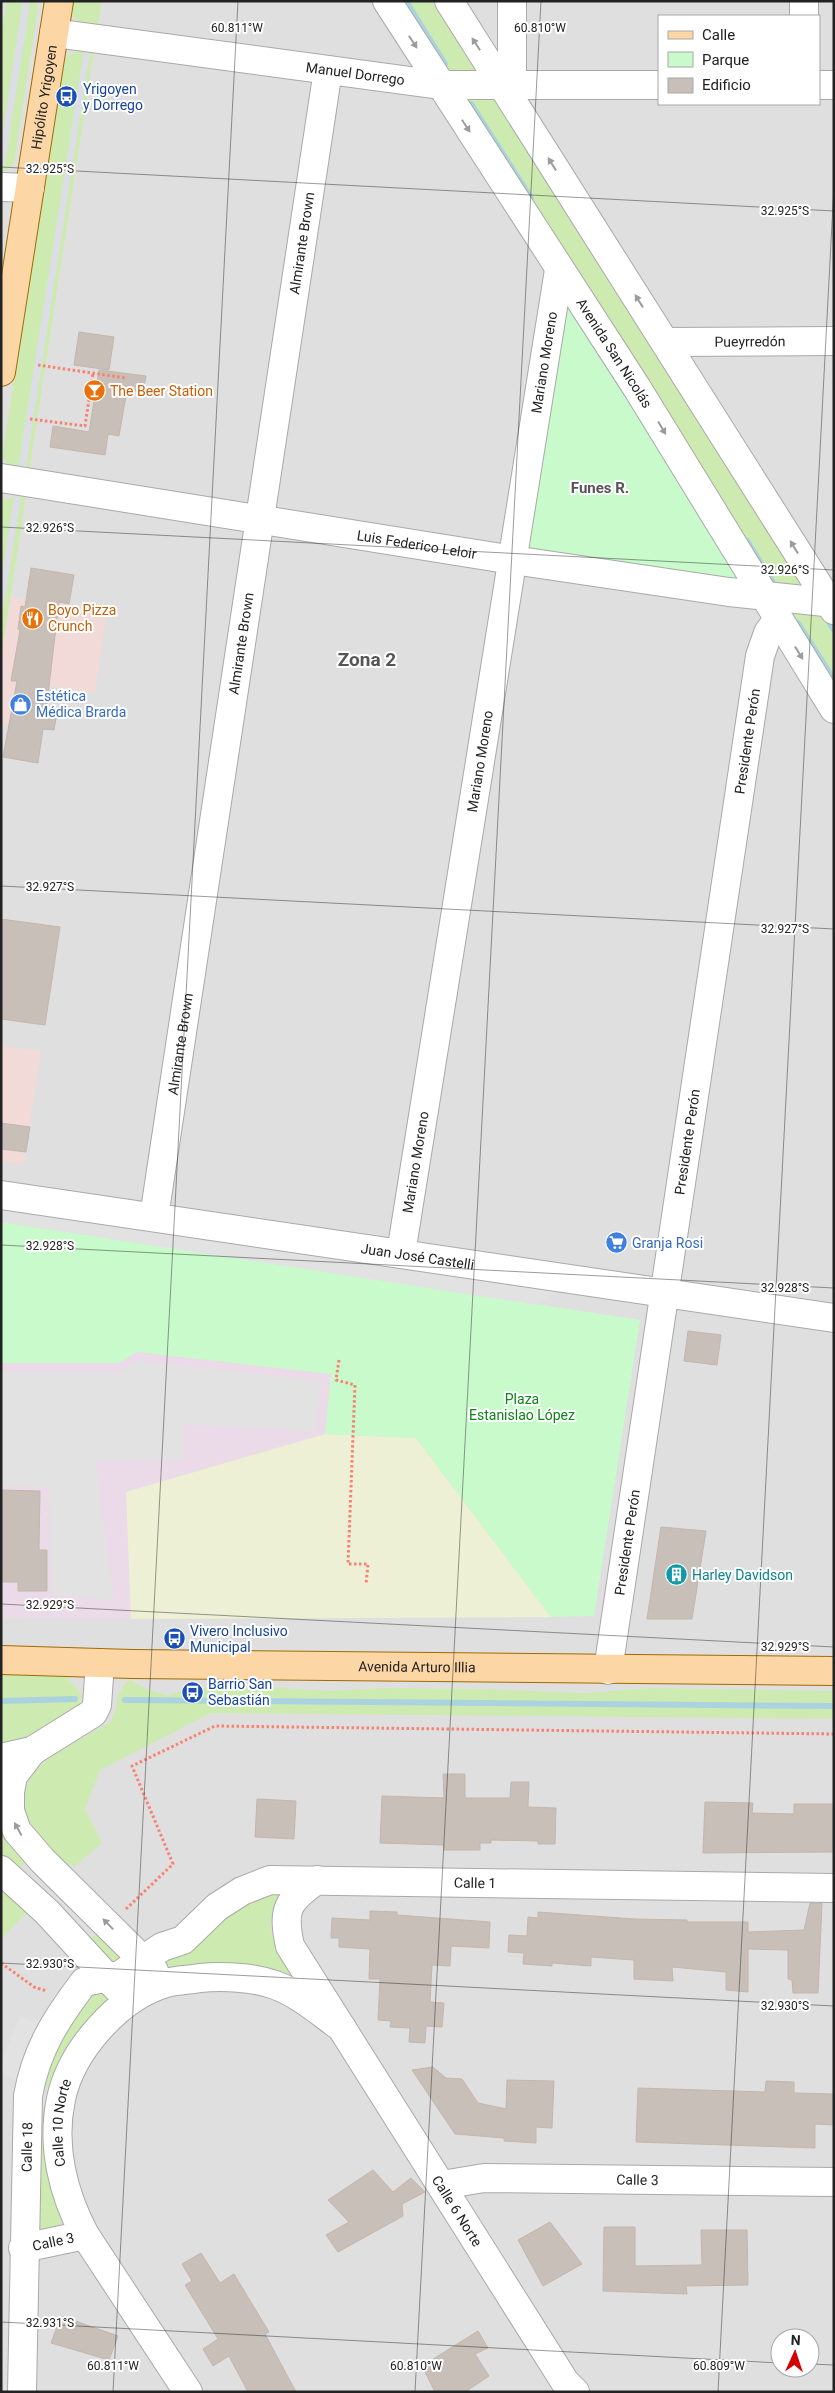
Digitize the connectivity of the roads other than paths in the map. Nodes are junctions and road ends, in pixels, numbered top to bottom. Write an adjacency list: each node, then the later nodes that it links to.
1 (59, 1): 7 (main road, Hipólito Yrigoyen)
2 (387, 1): 9 (street, Avenida San Nicolás, one-way to 9)
3 (449, 1): 13 (street, one-way to 3)
4 (512, 1): 13 (street)
5 (804, 1): 6 (street)
6 (804, 15)
7 (54, 33): 8 (street, Manuel Dorrego); 15 (main road, Hipólito Yrigoyen)
8 (328, 70): 9 (street, Manuel Dorrego); 21 (street, Almirante Brown)
9 (440, 84): 13 (street, Manuel Dorrego); 16 (street, Avenida San Nicolás, one-way to 16)
10 (658, 85): 13 (street, Manuel Dorrego)
11 (820, 85): 12 (street)
12 (834, 85)
13 (509, 90): 18 (street, one-way to 13)
14 (1, 187): 15 (street)
15 (30, 188): 19 (main road, Hipólito Yrigoyen)
16 (559, 270): 22 (street, Mariano Moreno); 24 (street, Avenida San Nicolás, one-way to 24)
17 (834, 341): 18 (street, Pueyrredón)
18 (665, 342): 23 (street, one-way to 18)
19 (1, 372)
20 (1, 478): 21 (street, Luis Federico Leloir)
21 (260, 520): 22 (street, Luis Federico Leloir); 27 (street, Almirante Brown)
22 (513, 560): 24 (street, Luis Federico Leloir); 28 (street, Mariano Moreno)
23 (832, 605): 24 (street, Luis Federico Leloir)
24 (771, 608): 25 (street, Avenida San Nicolás, one-way to 25); 29 (street, Presidente Perón)
25 (834, 709)
26 (1, 1195): 27 (street, Juan José Castelli)
27 (154, 1218): 28 (street, Juan José Castelli)
28 (401, 1253): 29 (street, Juan José Castelli)
29 (663, 1292): 30 (street, Juan José Castelli); 33 (street, Presidente Perón)
30 (834, 1318)
31 (1, 1660): 32 (main road, Avenida Arturo Illia)
32 (100, 1663): 33 (main road, Avenida Arturo Illia); 35 (street)
33 (608, 1670): 34 (main road, Avenida Arturo Illia)
34 (834, 1671)
35 (32, 1751): 36 (street); 37 (street)
36 (1, 1758)
37 (5, 1784): 38 (street, one-way to 37)
38 (42, 1860): 39 (street); 42 (street, one-way to 38)
39 (7, 1875): 43 (street)
40 (317, 1880): 41 (street, Calle 1); 42 (street, Calle 1); 46 (street, Calle 6 Norte)
41 (834, 1888)
42 (142, 1959): 43 (street, Calle 18); 44 (street)
43 (107, 1976): 45 (street); 47 (street, Calle 18)
44 (165, 1984): 45 (street, Calle 10 Norte); 46 (street, Calle 6 Norte)
45 (129, 2001): 48 (street, Calle 10 Norte)
46 (342, 2028): 50 (street, Calle 6 Norte)
47 (28, 2096): 48 (street); 52 (street, Calle 18)
48 (61, 2099): 51 (street, Calle 10 Norte)
49 (834, 2182): 50 (street, Calle 3)
50 (442, 2185): 55 (street, Calle 6 Norte)
51 (85, 2234): 52 (street, Calle 3); 54 (street, Calle 10 Norte)
52 (24, 2248): 53 (street, Calle 18)
53 (22, 2392)
54 (188, 2392)
55 (575, 2392)

